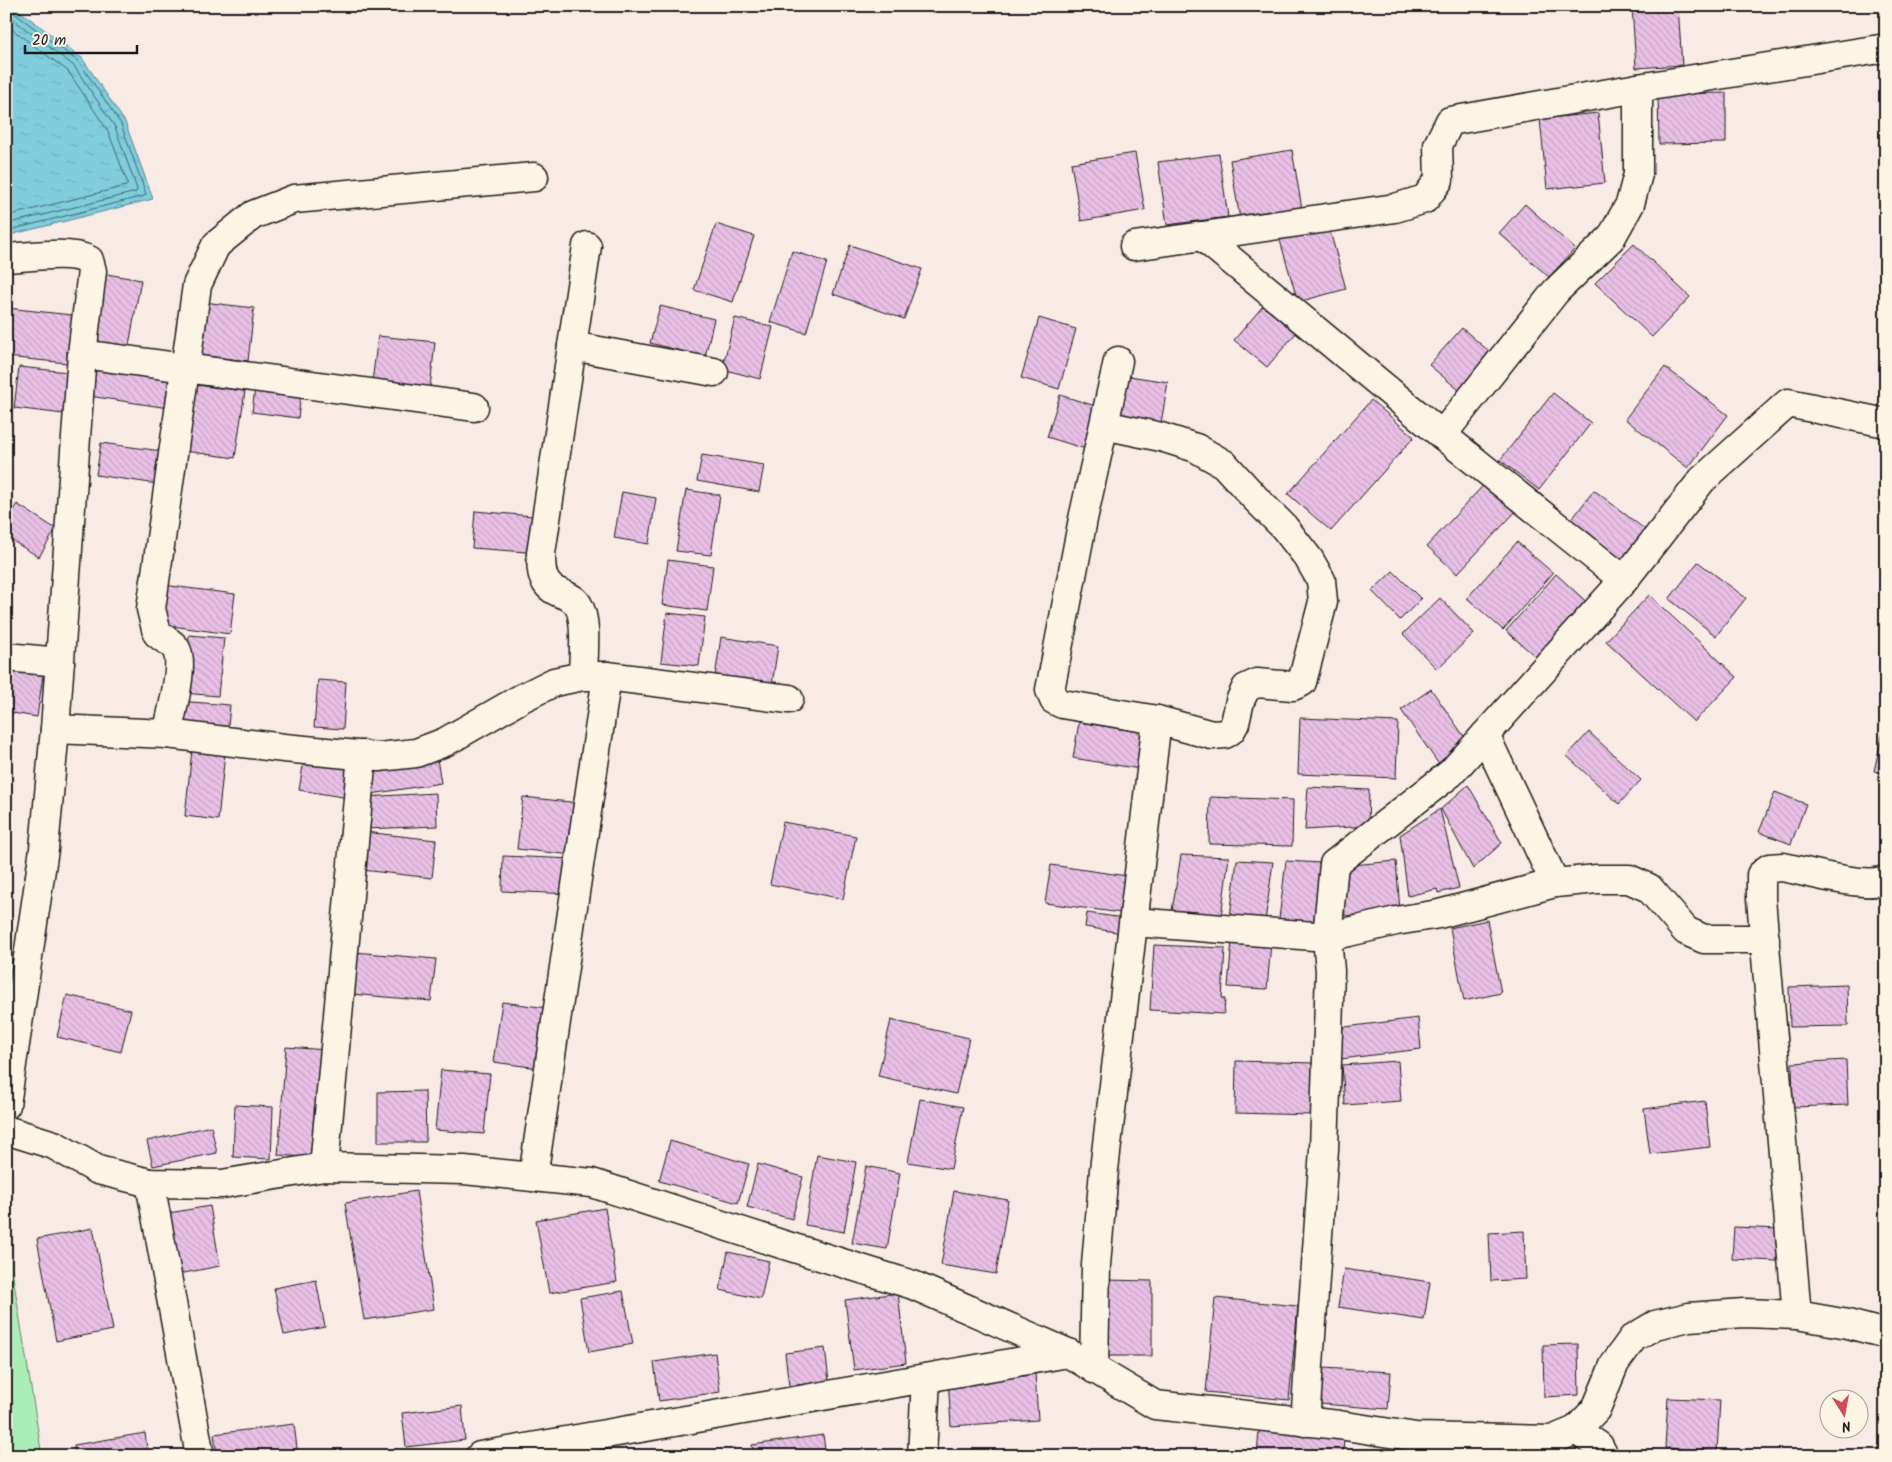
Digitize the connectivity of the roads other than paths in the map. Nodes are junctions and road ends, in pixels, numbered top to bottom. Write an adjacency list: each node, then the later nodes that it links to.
1 (1886, 48): 2 (street)
2 (1638, 88): 4 (street); 16 (street)
3 (534, 177): 11 (street)
4 (1202, 236): 6 (street); 16 (street)
5 (587, 246): 8 (street)
6 (1134, 246)
7 (6, 258): 9 (street)
8 (572, 346): 12 (street); 20 (street)
9 (82, 354): 11 (street); 19 (street)
10 (1118, 361): 15 (street)
11 (185, 369): 13 (street); 24 (street)
12 (714, 372)
13 (474, 407)
14 (1886, 423): 17 (street)
15 (1104, 425): 22 (street); 22 (street)
16 (1442, 435): 17 (street)
17 (1624, 580): 25 (street)
18 (6, 657): 19 (street)
19 (60, 662): 23 (street)
20 (595, 676): 21 (street); 26 (street); 35 (street)
21 (789, 699)
22 (1157, 720): 29 (street)
23 (55, 729): 24 (street); 32 (street)
24 (168, 734): 26 (street)
25 (1485, 735): 28 (street); 30 (street)
26 (362, 756): 34 (street)
27 (1886, 879): 31 (street)
28 (1556, 883): 30 (street); 31 (street)
29 (1134, 922): 30 (street); 40 (street)
30 (1327, 937): 42 (street)
31 (1765, 939): 37 (street)
32 (6, 1105)
33 (6, 1130): 36 (street)
34 (324, 1167): 35 (street); 36 (street)
35 (533, 1177): 39 (street)
36 (150, 1183): 45 (street)
37 (1797, 1315): 38 (street); 43 (street)
38 (1886, 1334)
39 (1068, 1354): 40 (street); 41 (street)
40 (1094, 1369): 42 (street)
41 (926, 1378): 46 (street); 47 (street)
42 (1305, 1422): 44 (street)
43 (1576, 1430): 44 (street); 48 (street)
44 (1415, 1446)
45 (200, 1456)
46 (480, 1456)
47 (922, 1456)
48 (1604, 1456)

